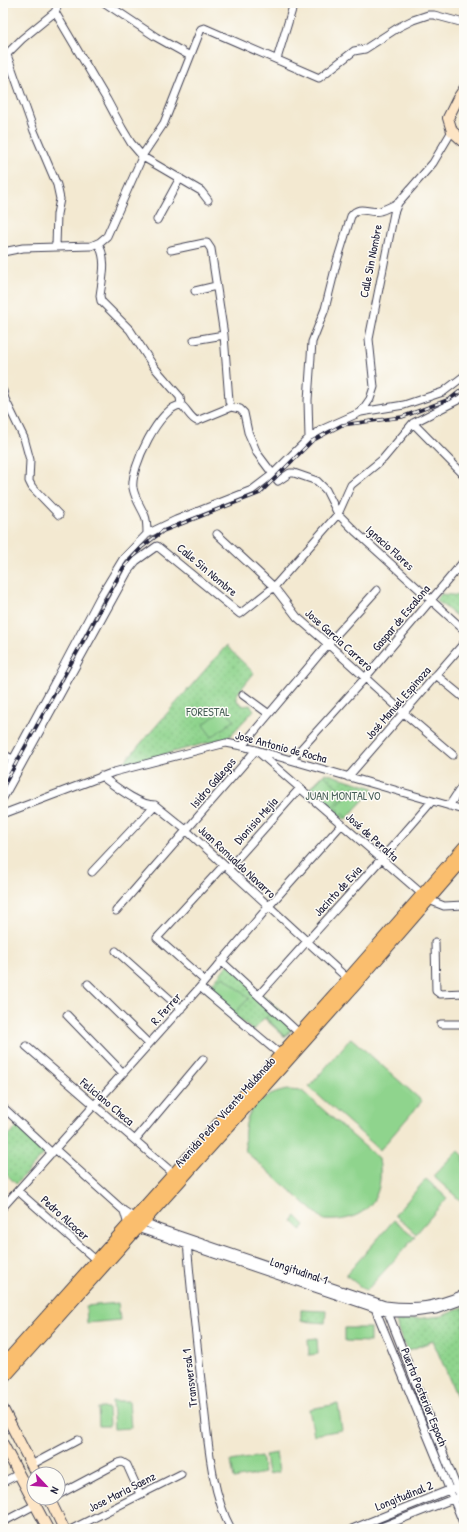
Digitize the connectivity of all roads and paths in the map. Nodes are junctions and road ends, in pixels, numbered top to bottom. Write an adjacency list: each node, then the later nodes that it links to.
1 (58, 3): 4 (street)
2 (105, 3): 6 (street)
3 (294, 3): 8 (street)
4 (55, 12): 7 (street); 12 (street)
5 (464, 23): 8 (street)
6 (190, 56): 8 (street); 12 (street)
7 (5, 57): 18 (street)
8 (277, 59)
9 (464, 89): 10 (main road)
10 (452, 130): 11 (main road); 15 (street, Calle Sin Nombre)
11 (464, 142)
12 (143, 157): 13 (street); 17 (street)
13 (180, 178): 14 (street); 16 (street)
14 (208, 200)
15 (398, 203): 30 (street, Calle Sin Nombre); 32 (street)
16 (157, 220)
17 (98, 244): 18 (street); 28 (street)
18 (56, 246): 20 (street)
19 (172, 250): 21 (street)
20 (3, 252)
21 (216, 286): 22 (street); 23 (street)
22 (195, 291)
23 (224, 335): 24 (street); 29 (street)
24 (194, 340)
25 (464, 376): 30 (street)
26 (3, 390): 36 (street)
27 (464, 397): 31 (street)
28 (181, 405): 29 (street); 37 (street)
29 (231, 407): 33 (street)
30 (362, 412): 32 (street)
31 (413, 423): 34 (street); 35 (street)
32 (309, 438): 33 (street)
33 (273, 474): 35 (street, Ignacio Flores); 37 (street)
34 (464, 475)
35 (338, 514): 40 (street); 42 (street, Ignacio Flores)
36 (59, 515)
37 (147, 534): 48 (street)
38 (217, 534): 40 (street, Jose Garcia Carrero)
39 (464, 561): 42 (street, Gaspar de Escalona)
40 (274, 587): 45 (street, Jose Garcia Carrero); 49 (street, Calle Sin Nombre)
41 (377, 590): 45 (street)
42 (431, 600): 43 (street, Ignacio Flores); 47 (street, Gaspar de Escalona)
43 (464, 630)
44 (464, 643): 46 (street, José Manuel Espinoza)
45 (328, 644): 47 (street, Jose Garcia Carrero); 53 (street)
46 (436, 675): 51 (street); 52 (street, José Manuel Espinoza)
47 (364, 678): 52 (street, Jose Garcia Carrero); 59 (street, Gaspar de Escalona)
48 (56, 680): 49 (street); 58 (street)
49 (64, 687): 60 (street)
50 (243, 695): 53 (street)
51 (464, 698)
52 (404, 713): 57 (street, Jose Garcia Carrero); 62 (street, José Manuel Espinoza)
53 (269, 714): 54 (street)
54 (242, 746): 55 (street, Jose Antonio de Rocha); 61 (street, Jose Antonio de Rocha)
55 (256, 750): 59 (street, Jose Antonio de Rocha); 65 (street, José de Peralta); 73 (street, Isidro Gallegos)
56 (3, 754): 58 (street)
57 (453, 755)
58 (13, 759): 60 (street); 63 (street)
59 (291, 760): 62 (street, Jose Antonio de Rocha)
60 (22, 764): 66 (street)
61 (102, 776): 68 (street, Juan Romualdo Navarro); 71 (street, Jose Antonio de Rocha)
62 (348, 777): 67 (street, Jose Antonio de Rocha)
63 (3, 778)
64 (464, 783): 69 (street)
65 (300, 788): 72 (street, José de Peralta); 77 (street, Dionisio Mejía)
66 (3, 798)
67 (432, 801): 69 (street, Jose Antonio de Rocha); 76 (street, Jacinto de Evia)
68 (155, 805): 73 (street, Juan Romualdo Navarro); 78 (street)
69 (449, 806): 70 (street, Jose Antonio de Rocha)
70 (464, 810)
71 (3, 814)
72 (342, 824): 76 (street, José de Peralta); 81 (street, R. Ferrer)
73 (186, 830): 77 (street, Juan Romualdo Navarro); 82 (street, Isidro Gallegos)
74 (464, 847): 79 (main road, Avenida Pedro Vicente Maldonado)
75 (464, 859): 79 (main road, Avenida Pedro Vicente Maldonado)
76 (382, 860): 79 (street, José de Peralta); 83 (street, Jacinto de Evia)
77 (226, 867): 81 (street, Juan Romualdo Navarro); 89 (street, Dionisio Mejía)
78 (92, 872)
79 (425, 898): 80 (street, José de Peralta); 87 (main road, Avenida Pedro Vicente Maldonado); 109 (main road, Avenida Pedro Vicente Maldonado)
80 (464, 905)
81 (269, 906): 83 (street, Juan Romualdo Navarro); 86 (street, R. Ferrer)
82 (116, 911)
83 (306, 941): 87 (street, Juan Romualdo Navarro); 91 (street, Jacinto de Evia)
84 (435, 942): 90 (street)
85 (116, 951): 92 (street)
86 (221, 961): 89 (street, R. Ferrer); 91 (street)
87 (348, 979): 96 (main road, Avenida Pedro Vicente Maldonado)
88 (88, 984): 97 (street)
89 (203, 984): 92 (street, R. Ferrer); 99 (street)
90 (464, 993)
91 (259, 995): 96 (street)
92 (181, 1009): 97 (street, R. Ferrer)
93 (67, 1015): 101 (street)
94 (441, 1024): 95 (street)
95 (464, 1024)
96 (300, 1034): 99 (main road, Avenida Pedro Vicente Maldonado)
97 (149, 1044): 101 (street, R. Ferrer)
98 (26, 1046): 102 (street, Feliciano Checa)
99 (281, 1055): 106 (main road, Avenida Pedro Vicente Maldonado)
100 (203, 1060): 104 (street)
101 (123, 1073): 102 (street, R. Ferrer)
102 (94, 1105): 104 (street, Feliciano Checa); 105 (street, R. Ferrer)
103 (3, 1112): 105 (street)
104 (135, 1140): 106 (street, Feliciano Checa)
105 (53, 1151): 107 (street, R. Ferrer); 109 (street)
106 (174, 1174): 109 (main road, Avenida Pedro Vicente Maldonado)
107 (18, 1191): 108 (street, R. Ferrer); 112 (street, Pedro Alcocer)
108 (3, 1207)
109 (136, 1224): 110 (street, Longitudinal 1); 111 (street, Longitudinal 1); 112 (main road, Avenida Pedro Vicente Maldonado); 120 (main road, Avenida Pedro Vicente Maldonado)
110 (186, 1236): 111 (street, Transversal 1); 114 (street, Longitudinal 1)
111 (187, 1244): 117 (street, Longitudinal 1); 139 (street, Transversal 1)
112 (97, 1261): 119 (main road, Avenida Pedro Vicente Maldonado)
113 (464, 1294): 116 (street, Longitudinal 1)
114 (372, 1300): 116 (street, Longitudinal 1); 117 (street, Puerta Posterior Espoch)
115 (464, 1300): 118 (street, Longitudinal 1)
116 (385, 1305): 118 (street, Puerta Posterior Espoch)
117 (376, 1309): 118 (street, Longitudinal 1); 131 (street, Puerta Posterior Espoch)
118 (388, 1313): 131 (street, Puerta Posterior Espoch)
119 (3, 1365)
120 (3, 1379)
121 (3, 1409): 124 (main road)
122 (78, 1440): 125 (street)
123 (3, 1444): 126 (main road)
124 (32, 1466)
125 (40, 1466)
126 (19, 1474): 128 (street); 130 (main road)
127 (181, 1474): 133 (street, Jose Maria Saenz)
128 (3, 1482)
129 (464, 1484): 131 (street, Longitudinal 2)
130 (26, 1488)
131 (453, 1488): 134 (street, Puerta Posterior Espoch); 140 (street, Longitudinal 2)
132 (66, 1491): 133 (street)
133 (140, 1494): 146 (street, Jose Maria Saenz)
134 (459, 1496): 138 (street, Puerta Posterior Espoch); 142 (street, Longitudinal 2); 143 (street, Puerta Posterior Espoch)
135 (33, 1506): 141 (street)
136 (36, 1506): 144 (main road)
137 (55, 1506): 145 (main road)
138 (464, 1506)
139 (224, 1516): 147 (street, Transversal 1); 148 (street, Transversal 1)
140 (382, 1517): 142 (street); 149 (street, Longitudinal 2)
141 (3, 1522)
142 (386, 1525): 150 (street, Longitudinal 2)
143 (464, 1525)
144 (48, 1529)
145 (64, 1529)
146 (72, 1529)
147 (225, 1529)
148 (231, 1529)
149 (352, 1529)
150 (376, 1529)

